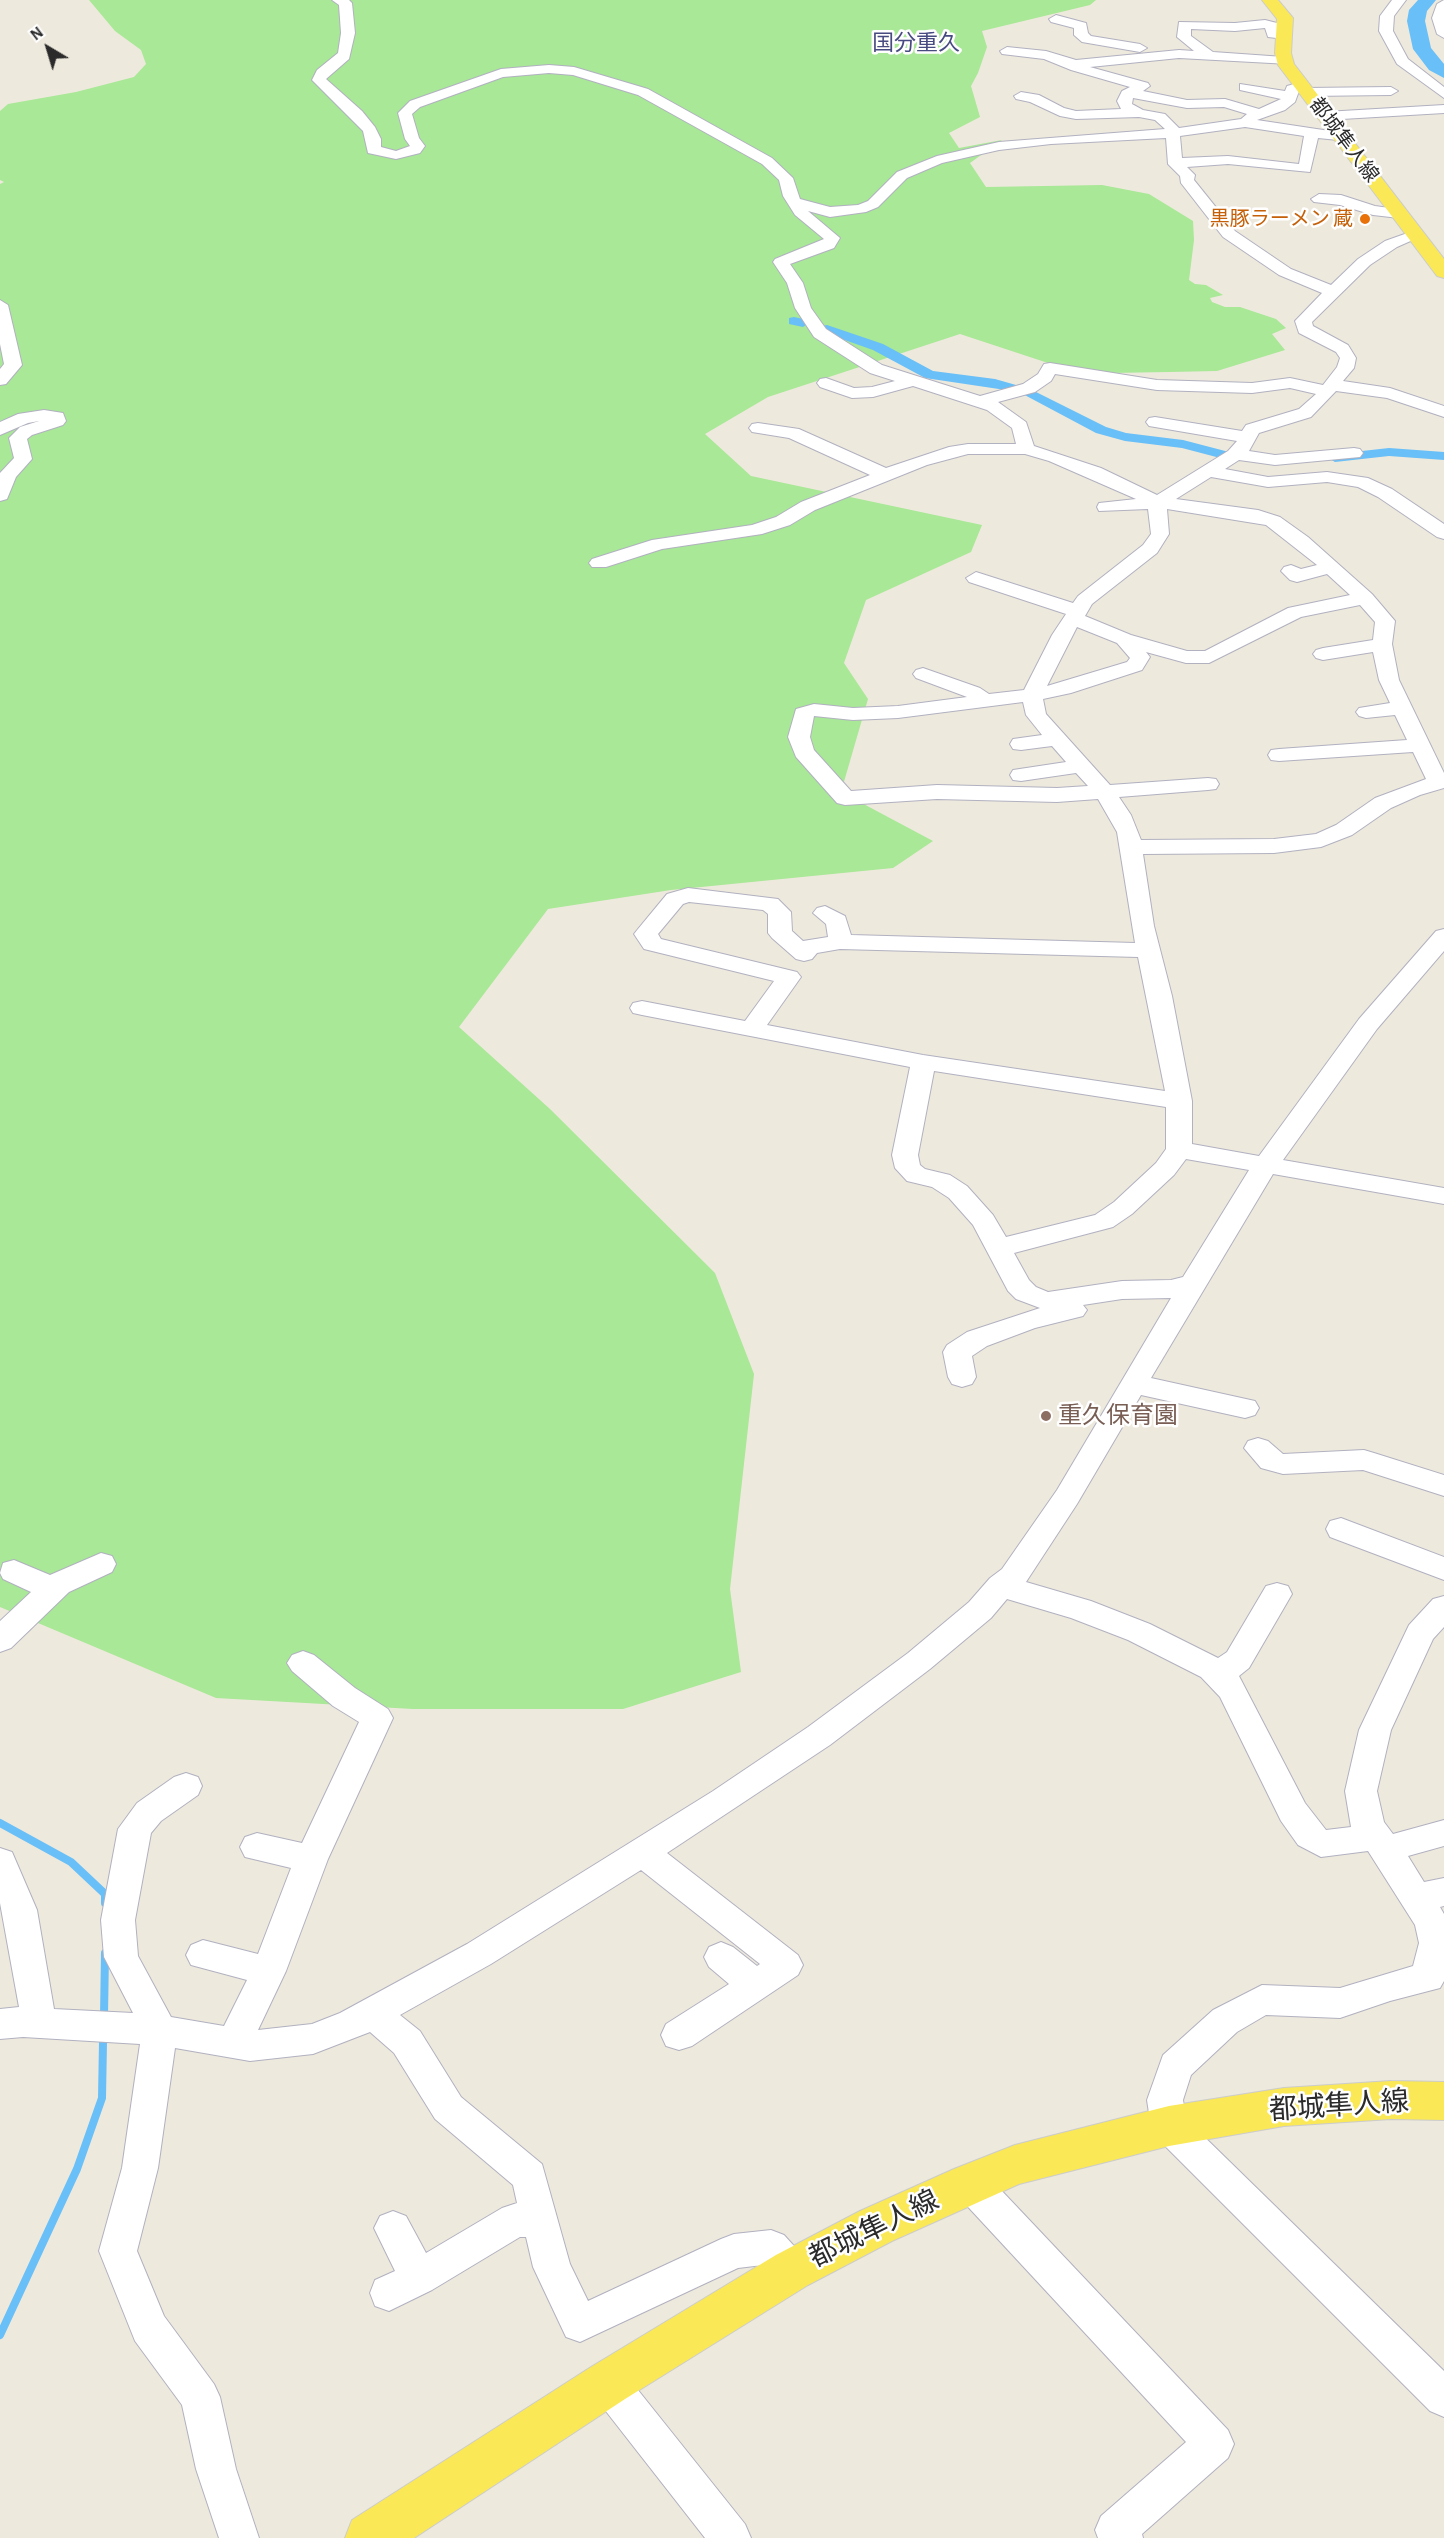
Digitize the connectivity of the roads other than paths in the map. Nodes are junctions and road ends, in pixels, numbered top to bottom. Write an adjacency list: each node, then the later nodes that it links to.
1 (1270, 0): 7 (main road)
2 (1399, 0): 23 (street)
3 (342, 2): 35 (street)
4 (1444, 4): 6 (street)
5 (1056, 19): 11 (street)
6 (1444, 34)
7 (1285, 35): 12 (street); 15 (main road)
8 (1444, 44): 9 (street)
9 (1444, 50)
10 (1007, 51): 14 (street)
11 (1179, 54): 12 (street); 16 (street)
12 (1209, 56): 15 (street)
13 (1031, 57): 14 (street)
14 (1056, 58): 16 (street)
15 (1284, 61): 22 (main road, 都城隼人線)
16 (1076, 65): 17 (street); 20 (street)
17 (1040, 69)
18 (1168, 86): 20 (street)
19 (1245, 87): 22 (street)
20 (1136, 89): 26 (street); 27 (street)
21 (1391, 91): 22 (street)
22 (1300, 92): 27 (street); 28 (main road, 都城隼人線)
23 (1444, 94)
24 (1021, 96): 26 (street)
25 (1444, 109): 28 (street)
26 (1139, 113): 31 (street)
27 (1259, 113): 29 (street)
28 (1325, 116): 32 (main road, 都城隼人線)
29 (1245, 123): 30 (street); 31 (street)
30 (1312, 132): 32 (street); 33 (street)
31 (1174, 133): 33 (street); 35 (street)
32 (1338, 136): 36 (main road, 都城隼人線)
33 (1175, 163): 39 (street)
34 (1319, 199): 36 (street)
35 (796, 203): 42 (street)
36 (1399, 213): 37 (main road, 都城隼人線)
37 (1416, 235): 38 (main road, 都城隼人線); 39 (street)
38 (1444, 272)
39 (1331, 291): 44 (street)
40 (0, 305): 41 (street)
41 (0, 380)
42 (910, 382): 43 (street); 46 (street)
43 (826, 383)
44 (1329, 388): 45 (street); 46 (street); 52 (street)
45 (1406, 398): 47 (street); 48 (street)
46 (984, 401): 54 (street)
47 (1444, 412)
48 (1401, 416)
49 (1155, 422): 52 (street)
50 (758, 428): 59 (street)
51 (0, 430): 60 (street)
52 (1247, 437): 56 (street)
53 (1072, 445): 57 (street)
54 (1026, 449): 57 (street); 59 (street)
55 (1354, 453): 56 (street)
56 (1235, 454): 58 (street)
57 (1055, 457): 61 (street)
58 (1206, 471): 61 (street); 63 (street)
59 (888, 476): 64 (street)
60 (0, 495)
61 (1158, 502): 62 (street); 65 (street); 69 (street)
62 (1107, 507)
63 (1444, 533)
64 (599, 563)
65 (1332, 567): 66 (street); 68 (street)
66 (1291, 571)
67 (976, 578): 69 (street)
68 (1365, 598): 70 (street); 71 (street)
69 (1075, 615): 70 (street); 74 (street)
70 (1124, 639): 74 (street)
71 (1382, 644): 72 (street); 76 (street)
72 (1323, 654)
73 (923, 674): 75 (street)
74 (1032, 695): 75 (street); 78 (street)
75 (984, 700): 82 (street)
76 (1403, 708): 77 (street); 79 (street)
77 (1366, 712)
78 (1059, 740): 81 (street); 82 (street)
79 (1421, 745): 80 (street); 83 (street)
80 (1279, 755)
81 (1083, 766): 82 (street); 85 (street)
82 (1021, 769): 85 (street)
83 (1441, 782): 86 (street)
84 (1208, 784): 85 (street)
85 (1103, 790): 86 (street)
86 (1132, 847): 90 (street)
87 (825, 913): 89 (street)
88 (1444, 936): 98 (street)
89 (840, 942): 90 (street); 91 (street)
90 (1149, 950): 96 (street)
91 (804, 954): 92 (street); 92 (street)
92 (789, 977): 94 (street)
93 (642, 1008): 94 (street)
94 (753, 1027): 95 (street)
95 (923, 1062): 96 (street); 100 (street)
96 (1179, 1101): 97 (street)
97 (1179, 1150): 98 (street); 100 (street)
98 (1265, 1166): 99 (street); 101 (street)
99 (1444, 1196)
100 (999, 1248): 101 (street)
101 (1183, 1286): 102 (street); 103 (street)
102 (962, 1377)
103 (1135, 1384): 104 (street); 112 (street)
104 (1245, 1408)
105 (1258, 1448): 106 (street)
106 (1444, 1486)
107 (1341, 1529): 110 (street)
108 (72, 1553): 113 (street)
109 (101, 1564): 113 (street)
110 (1444, 1569)
111 (14, 1571): 113 (street)
112 (1001, 1586): 118 (street); 123 (street)
113 (56, 1587): 116 (street)
114 (1277, 1594): 118 (street)
115 (1444, 1608): 121 (street)
116 (0, 1640)
117 (303, 1663): 124 (street)
118 (1220, 1674): 121 (street)
119 (186, 1786): 135 (street)
120 (1444, 1833): 121 (street)
121 (1380, 1843): 126 (street)
122 (257, 1847): 124 (street)
123 (643, 1851): 131 (street); 132 (street)
124 (311, 1859): 129 (street)
125 (0, 1863): 133 (street)
126 (1431, 1894): 130 (street)
127 (203, 1954): 129 (street)
128 (721, 1957): 131 (street)
129 (269, 1971): 137 (street)
130 (1436, 1983): 139 (street)
131 (755, 1985): 136 (street)
132 (372, 2012): 137 (street); 141 (street)
133 (39, 2023): 134 (street); 135 (street)
134 (0, 2024)
135 (160, 2030): 137 (street); 146 (street)
136 (679, 2035)
137 (233, 2045)
138 (1444, 2101): 139 (main road, 都城隼人線)
139 (1169, 2126): 140 (main road, 都城隼人線); 145 (street)
140 (970, 2184): 143 (main road, 都城隼人線); 149 (street)
141 (540, 2220): 142 (street); 143 (street)
142 (393, 2228)
143 (792, 2270): 144 (main road, 都城隼人線)
144 (608, 2384): 147 (main road, 都城隼人線); 148 (street)
145 (1444, 2398)
146 (239, 2538)
147 (370, 2538)
148 (731, 2538)
149 (1123, 2538)

